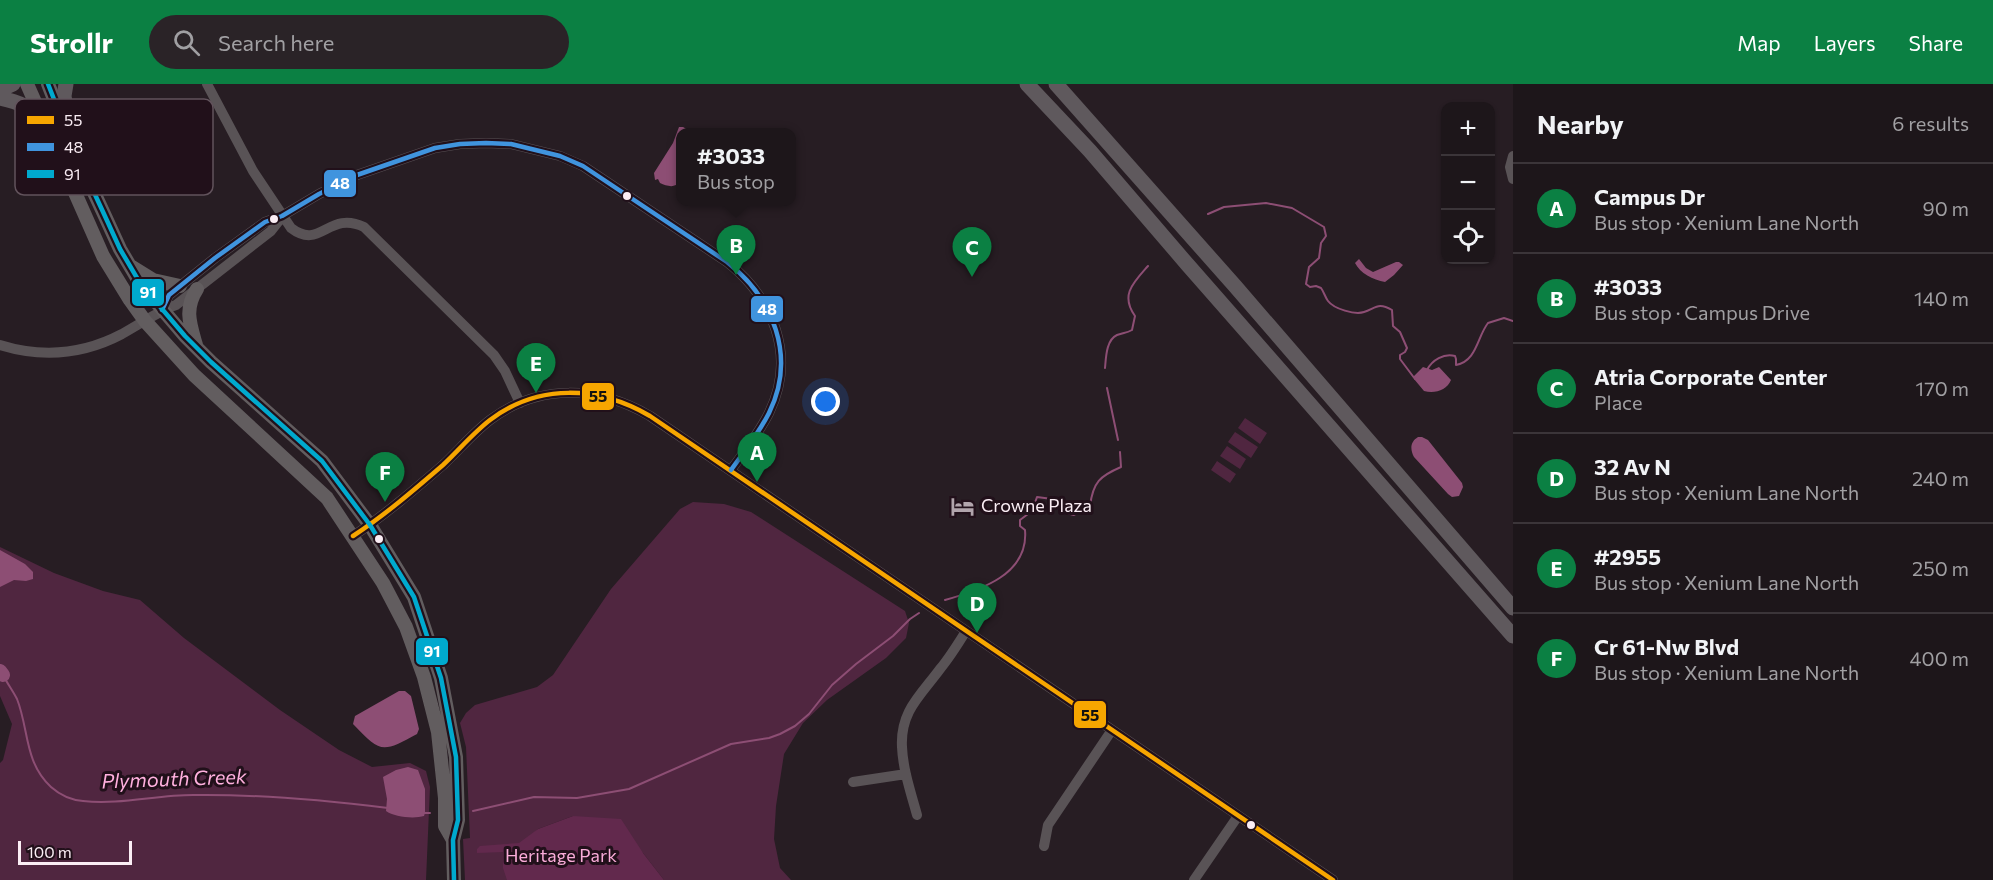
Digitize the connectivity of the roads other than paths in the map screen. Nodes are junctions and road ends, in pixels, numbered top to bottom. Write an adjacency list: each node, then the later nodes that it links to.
1 (13, 84): 9 (highway)
2 (27, 84): 11 (main road)
3 (48, 84): 12 (main road)
4 (66, 84): 13 (highway)
5 (207, 84): 20 (street)
6 (1016, 84): 15 (highway)
7 (1028, 84): 15 (highway)
8 (1056, 84): 32 (highway)
9 (0, 90)
10 (0, 98): 14 (highway)
11 (33, 99)
12 (54, 99)
13 (64, 99)
14 (15, 101)
15 (1090, 150): 34 (highway)
16 (1513, 156): 17 (street)
17 (1513, 179)
18 (76, 195): 25 (main road)
19 (95, 195): 21 (main road)
20 (282, 216): 22 (street); 23 (street); 28 (street); 29 (street)
21 (129, 265): 22 (main road); 24 (main road)
22 (180, 286): 24 (street)
23 (197, 289): 24 (street); 27 (main road)
24 (162, 310): 25 (street); 27 (main road)
25 (145, 321): 26 (street); 31 (main road)
26 (0, 345)
27 (196, 347): 30 (main road)
28 (520, 403): 29 (street); 30 (street)
29 (731, 470): 33 (street)
30 (370, 525): 31 (street); 40 (main road)
31 (353, 536): 40 (main road)
32 (1513, 608)
33 (966, 631): 35 (street); 36 (street)
34 (1513, 636)
35 (1112, 730): 39 (street); 41 (street)
36 (906, 774): 37 (street); 38 (street)
37 (853, 782)
38 (917, 815)
39 (1238, 816): 43 (street); 44 (street)
40 (453, 840): 42 (main road)
41 (1044, 846)
42 (454, 880)
43 (1194, 880)
44 (1333, 880)

